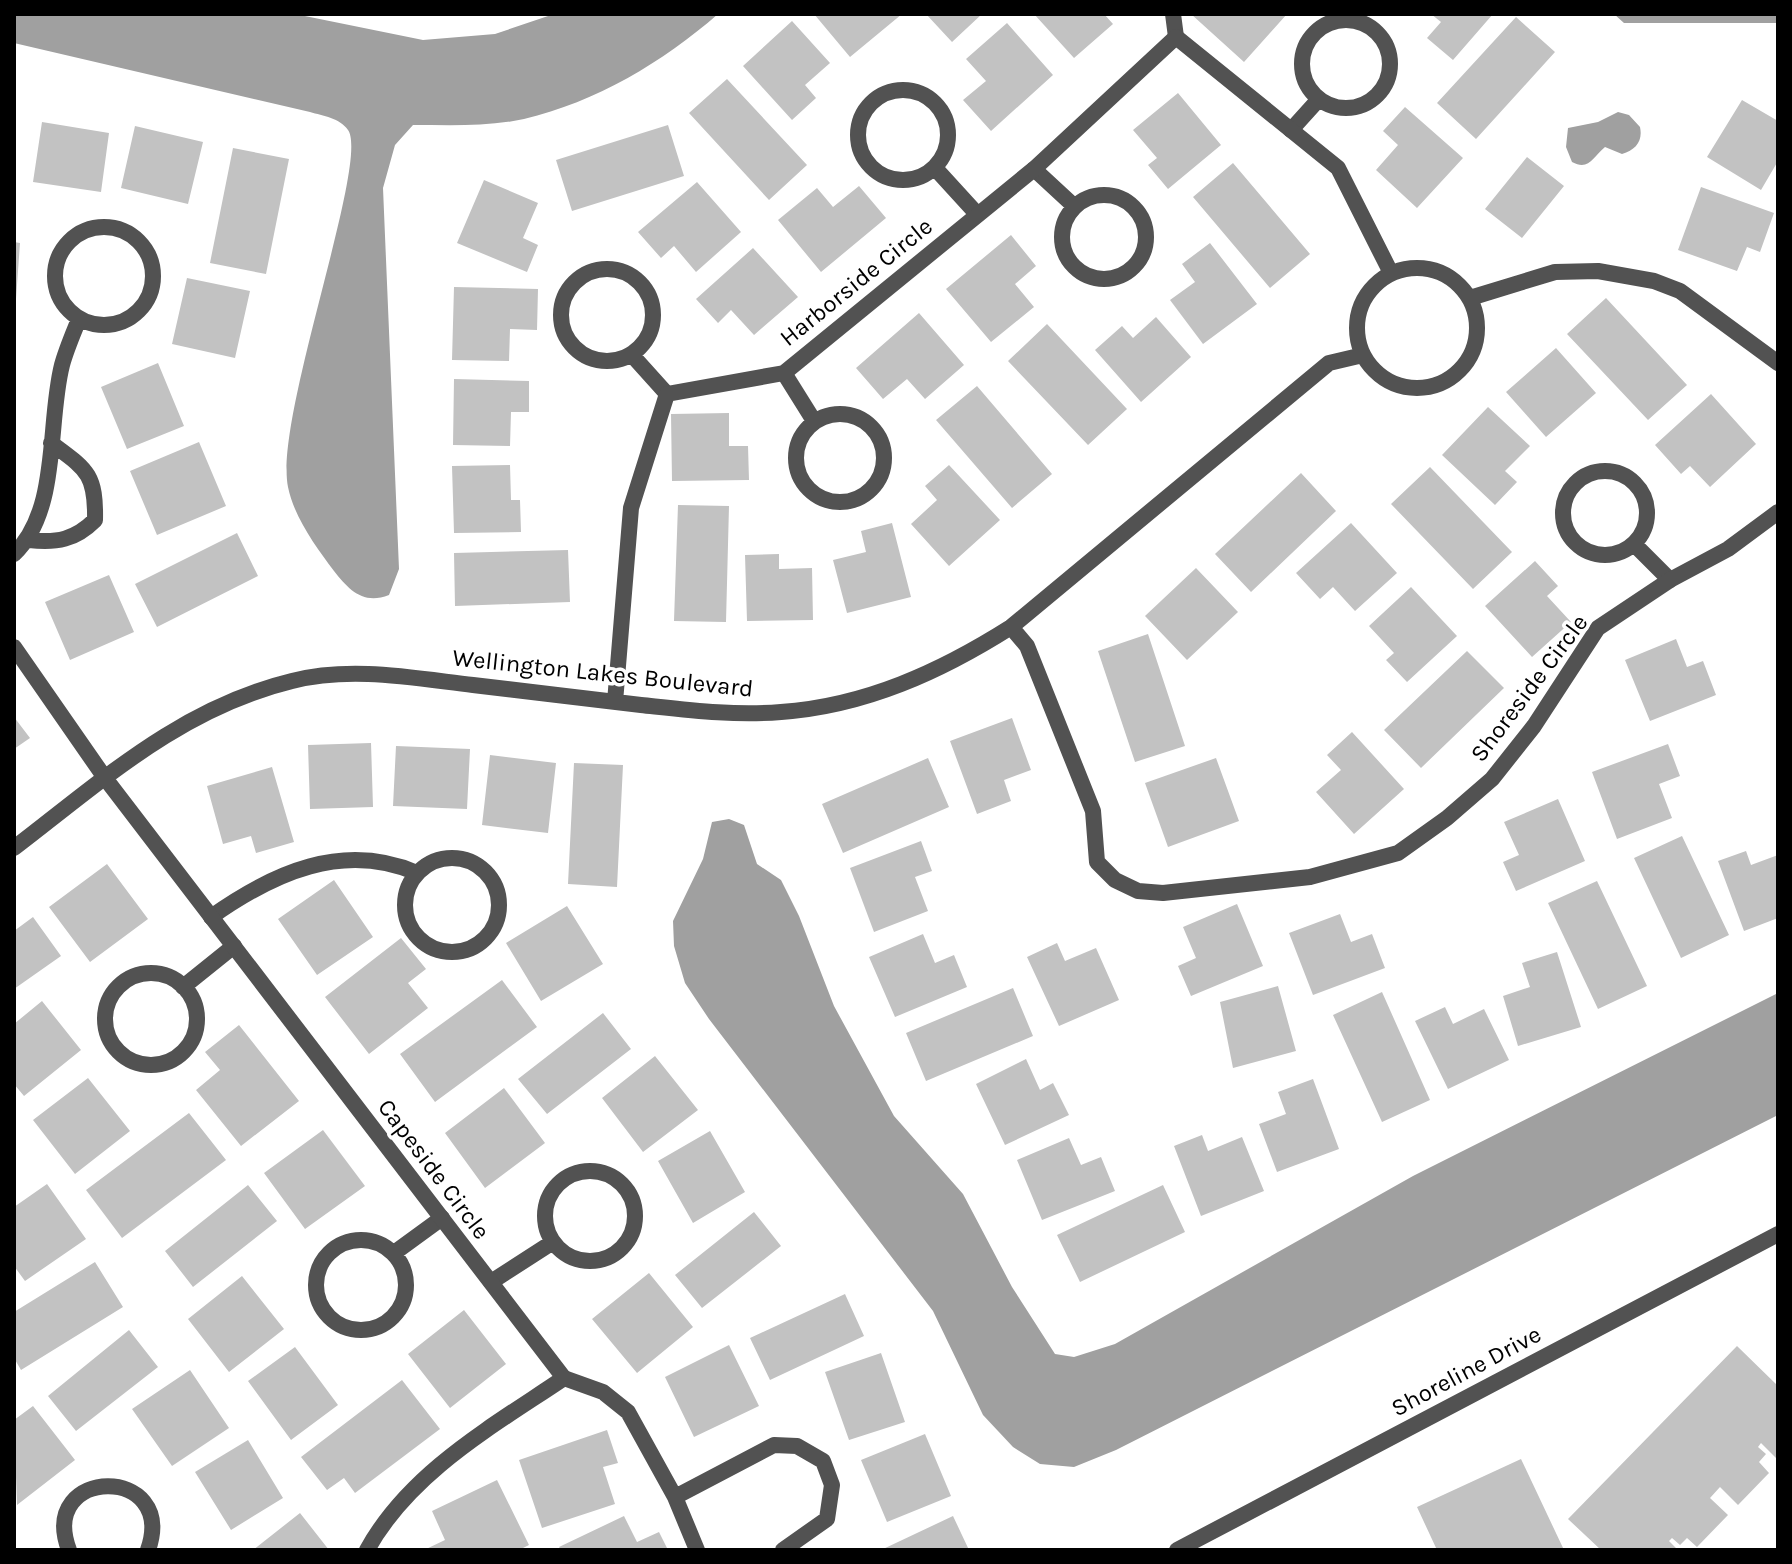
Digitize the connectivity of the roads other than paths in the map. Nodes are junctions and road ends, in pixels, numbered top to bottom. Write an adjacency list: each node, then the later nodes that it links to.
1 (1173, 14): 2 (street)
2 (1176, 37): 4 (street); 6 (street, Harborside Circle)
3 (1319, 99): 3 (street); 4 (street)
4 (1291, 130): 9 (street)
5 (935, 168): 5 (street); 8 (street)
6 (1034, 169): 7 (street); 8 (street, Harborside Circle)
7 (1074, 206): 7 (street)
8 (977, 214): 15 (street, Harborside Circle)
9 (1391, 273): 10 (street); 13 (street)
10 (1470, 298): 13 (street); 14 (street)
11 (79, 319): 11 (street); 18 (street)
12 (631, 354): 12 (street); 16 (street)
13 (1363, 355): 24 (street, Wellington Lakes Boulevard)
14 (1778, 361)
15 (784, 373): 16 (street, Harborside Circle); 17 (street)
16 (667, 394): 26 (street)
17 (814, 421): 17 (street)
18 (51, 443): 20 (street); 20 (street)
19 (1778, 512): 23 (street, Shoreside Circle)
20 (29, 540): 22 (street)
21 (1634, 544): 21 (street); 23 (street)
22 (14, 554)
23 (1670, 580): 24 (street, Shoreside Circle)
24 (1011, 627): 26 (street, Wellington Lakes Boulevard)
25 (14, 647): 27 (street, Capeside Circle)
26 (615, 702): 27 (street, Wellington Lakes Boulevard)
27 (105, 778): 28 (street, Wellington Lakes Boulevard); 30 (street, Capeside Circle)
28 (14, 848)
29 (417, 873): 29 (street); 30 (street)
30 (211, 917): 31 (street, Capeside Circle)
31 (234, 946): 32 (street); 33 (street, Capeside Circle)
32 (183, 987): 32 (street)
33 (442, 1218): 36 (street); 37 (street, Capeside Circle)
34 (1778, 1234): 45 (street, Shoreline Drive)
35 (553, 1242): 35 (street); 37 (street)
36 (394, 1253): 36 (street)
37 (491, 1282): 38 (street, Capeside Circle)
38 (564, 1378): 39 (street); 42 (street)
39 (675, 1497): 43 (street); 44 (street)
40 (69, 1550): 41 (street)
41 (148, 1550)
42 (367, 1550)
43 (697, 1550)
44 (783, 1550)
45 (1177, 1550)

